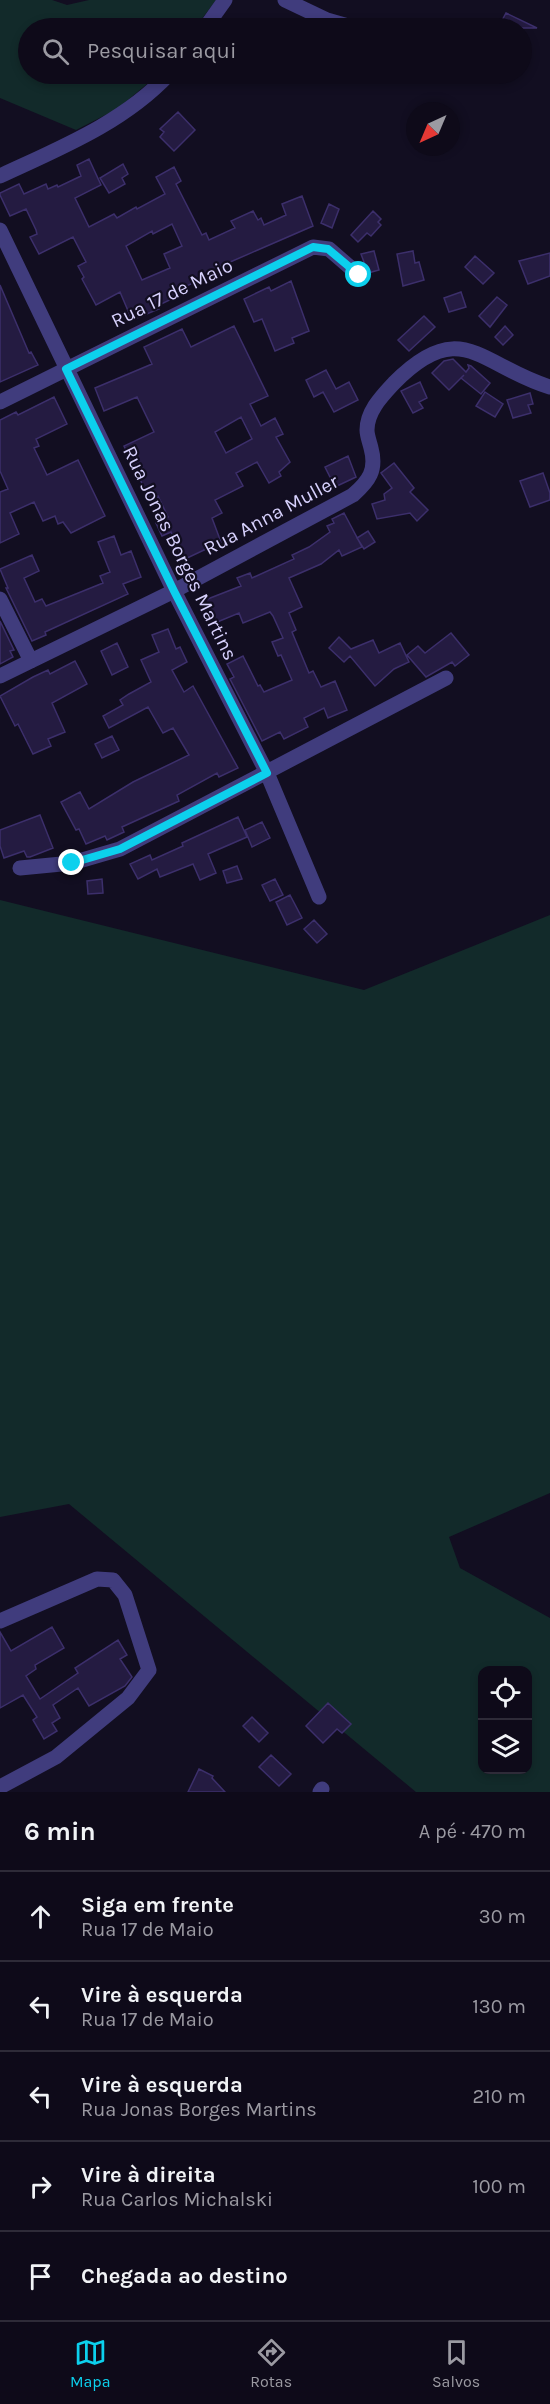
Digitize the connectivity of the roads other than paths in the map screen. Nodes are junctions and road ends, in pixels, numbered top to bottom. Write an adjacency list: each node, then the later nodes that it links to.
1 (225, 0): 3 (street)
2 (285, 0): 4 (street)
3 (212, 18)
4 (323, 18)
5 (159, 84): 6 (street)
6 (0, 176)
7 (0, 230): 9 (street, Rua Jonas Borges Martins)
8 (359, 275): 9 (street, Rua 17 de Maio)
9 (66, 369): 11 (street, Rua 17 de Maio); 12 (street, Rua Jonas Borges Martins)
10 (550, 387): 12 (street, Rua Anna Muller)
11 (0, 402)
12 (174, 591): 14 (street, Rua Anna Muller); 17 (street, Rua Jonas Borges Martins)
13 (0, 599): 14 (street)
14 (31, 661): 15 (street, Rua Anna Muller)
15 (0, 676)
16 (446, 678): 17 (street)
17 (267, 773): 18 (street); 19 (street, Rua Jonas Borges Martins)
18 (20, 868)
19 (319, 897)
20 (0, 1622): 21 (street)
21 (0, 1787)

